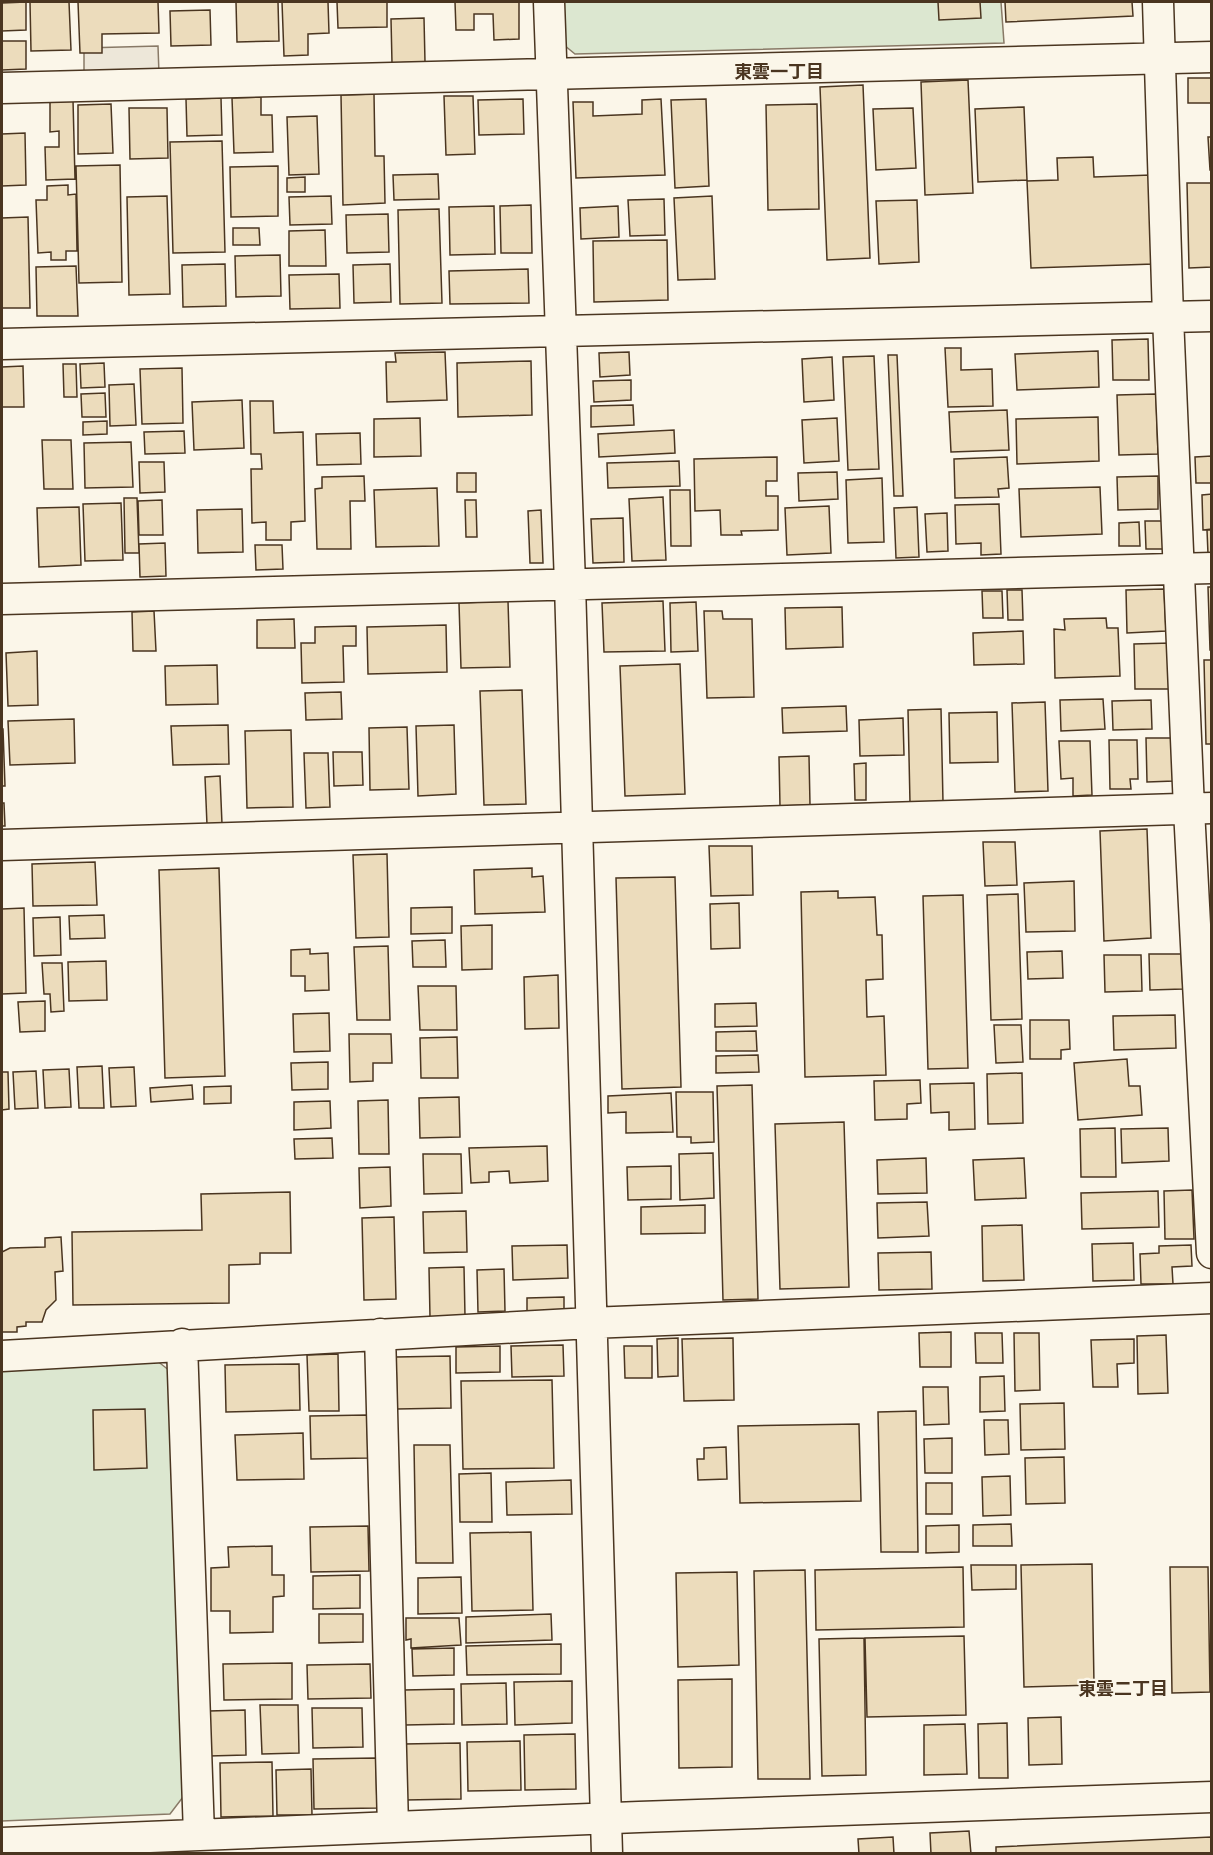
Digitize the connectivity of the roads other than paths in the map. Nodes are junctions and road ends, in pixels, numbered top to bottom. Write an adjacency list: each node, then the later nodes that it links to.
1 (549, 2): 5 (street)
2 (1158, 2): 4 (street)
3 (1212, 57): 4 (street)
4 (1160, 59): 5 (street); 8 (street)
5 (551, 74): 6 (street); 9 (street)
6 (2, 88)
7 (1212, 316): 8 (street)
8 (1168, 317): 9 (street); 12 (street)
9 (559, 330): 10 (street); 13 (street)
10 (2, 344)
11 (1212, 568): 12 (street)
12 (1179, 569): 13 (street); 15 (street)
13 (570, 584): 14 (street); 16 (street)
14 (2, 599)
15 (1200, 809): 16 (street); 18 (street)
16 (577, 828): 17 (street); 20 (street)
17 (2, 844)
18 (1212, 1253)
19 (1212, 1298): 20 (street)
20 (590, 1323): 21 (street); 25 (street)
21 (380, 1334): 22 (street); 26 (street)
22 (182, 1344): 23 (street); 27 (street)
23 (2, 1356)
24 (1212, 1797): 25 (street)
25 (606, 1818): 26 (street); 29 (street)
26 (393, 1827): 27 (street)
27 (199, 1835): 28 (street)
28 (2, 1843)
29 (607, 1854)

